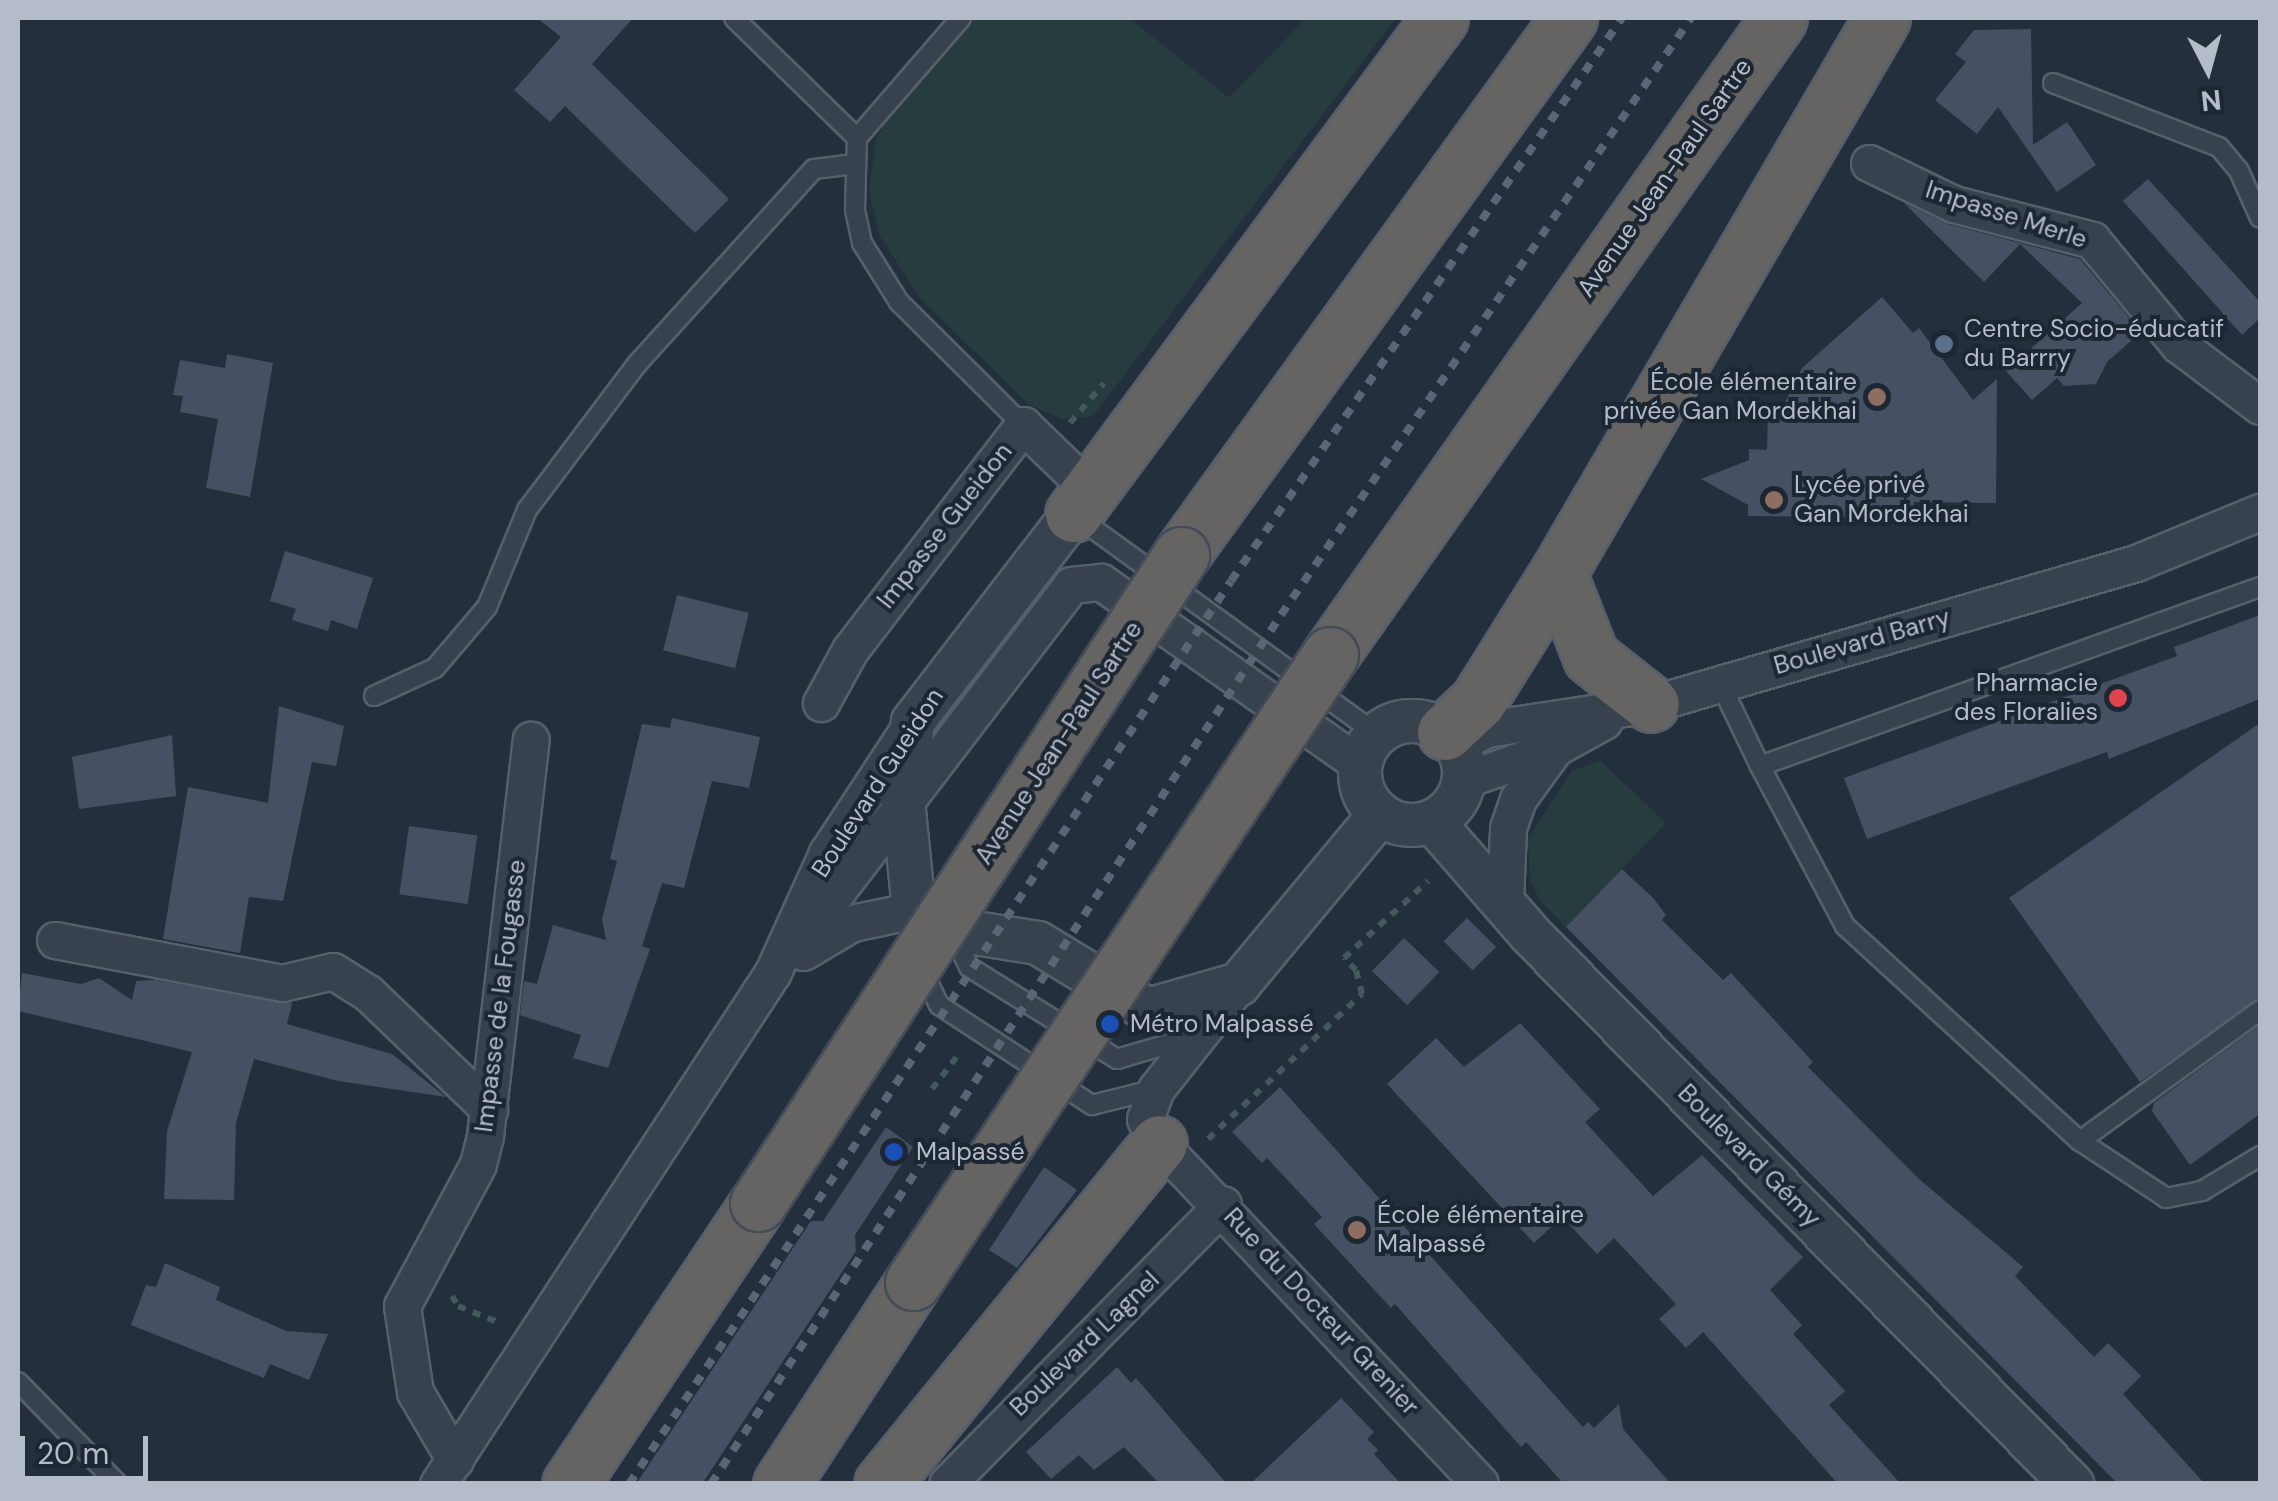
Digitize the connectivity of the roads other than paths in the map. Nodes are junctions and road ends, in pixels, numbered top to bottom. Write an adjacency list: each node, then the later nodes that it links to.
1 (734, 18): 8 (lane)
2 (961, 18): 8 (lane)
3 (1440, 18): 14 (highway)
4 (1569, 18): 47 (highway, Avenue Jean-Paul Sartre, bridge)
5 (1779, 18): 48 (highway, Avenue Jean-Paul Sartre, bridge)
6 (1882, 18): 16 (highway)
7 (2053, 82): 11 (lane)
8 (857, 138): 10 (lane)
9 (1869, 163): 12 (street, Impasse Merle)
10 (855, 164): 13 (lane); 19 (lane)
11 (2260, 218)
12 (2260, 406)
13 (1023, 426): 14 (street, Impasse Gueidon); 20 (street, Impasse Gueidon)
14 (1080, 500): 22 (street, Boulevard Gueidon); 25 (lane)
15 (2260, 512): 18 (street, Boulevard Barry)
16 (1558, 572): 21 (highway); 26 (highway)
17 (2260, 587): 27 (lane)
18 (1720, 684): 21 (street, Boulevard Barry); 27 (lane)
19 (374, 696)
20 (820, 703)
21 (1639, 706): 24 (street); 26 (street, Boulevard Barry)
22 (913, 722): 28 (street); 34 (street, Boulevard Gueidon)
23 (531, 740): 39 (street, Impasse de la Fougasse)
24 (1555, 748): 26 (street); 31 (street)
25 (1369, 750): 26 (street); 28 (street); 29 (street)
26 (1455, 752): 30 (street)
27 (1760, 766): 40 (lane)
28 (903, 800): 32 (street); 34 (street)
29 (1380, 814): 30 (street); 35 (street)
30 (1445, 837): 31 (street, Boulevard Gémy)
31 (1506, 901): 52 (street, Boulevard Gémy)
32 (932, 920): 34 (street); 35 (street); 37 (lane); 38 (lane)
33 (55, 940): 39 (street)
34 (773, 972): 45 (street, Boulevard Gueidon)
35 (1239, 984): 37 (street)
36 (2260, 1010): 40 (lane)
37 (1198, 1036): 38 (street)
38 (1156, 1089): 41 (street)
39 (490, 1109): 45 (street, Impasse de la Fougasse)
40 (2080, 1141): 42 (lane)
41 (1170, 1154): 43 (street, Rue du Docteur Grenier); 49 (highway)
42 (2260, 1156)
43 (1223, 1204): 50 (street, Boulevard Lagnel); 51 (street, Rue du Docteur Grenier)
44 (18, 1382): 46 (lane)
45 (447, 1472)
46 (118, 1484)
47 (570, 1484)
48 (780, 1484)
49 (882, 1484)
50 (947, 1484)
51 (1480, 1484)
52 (2072, 1484)

